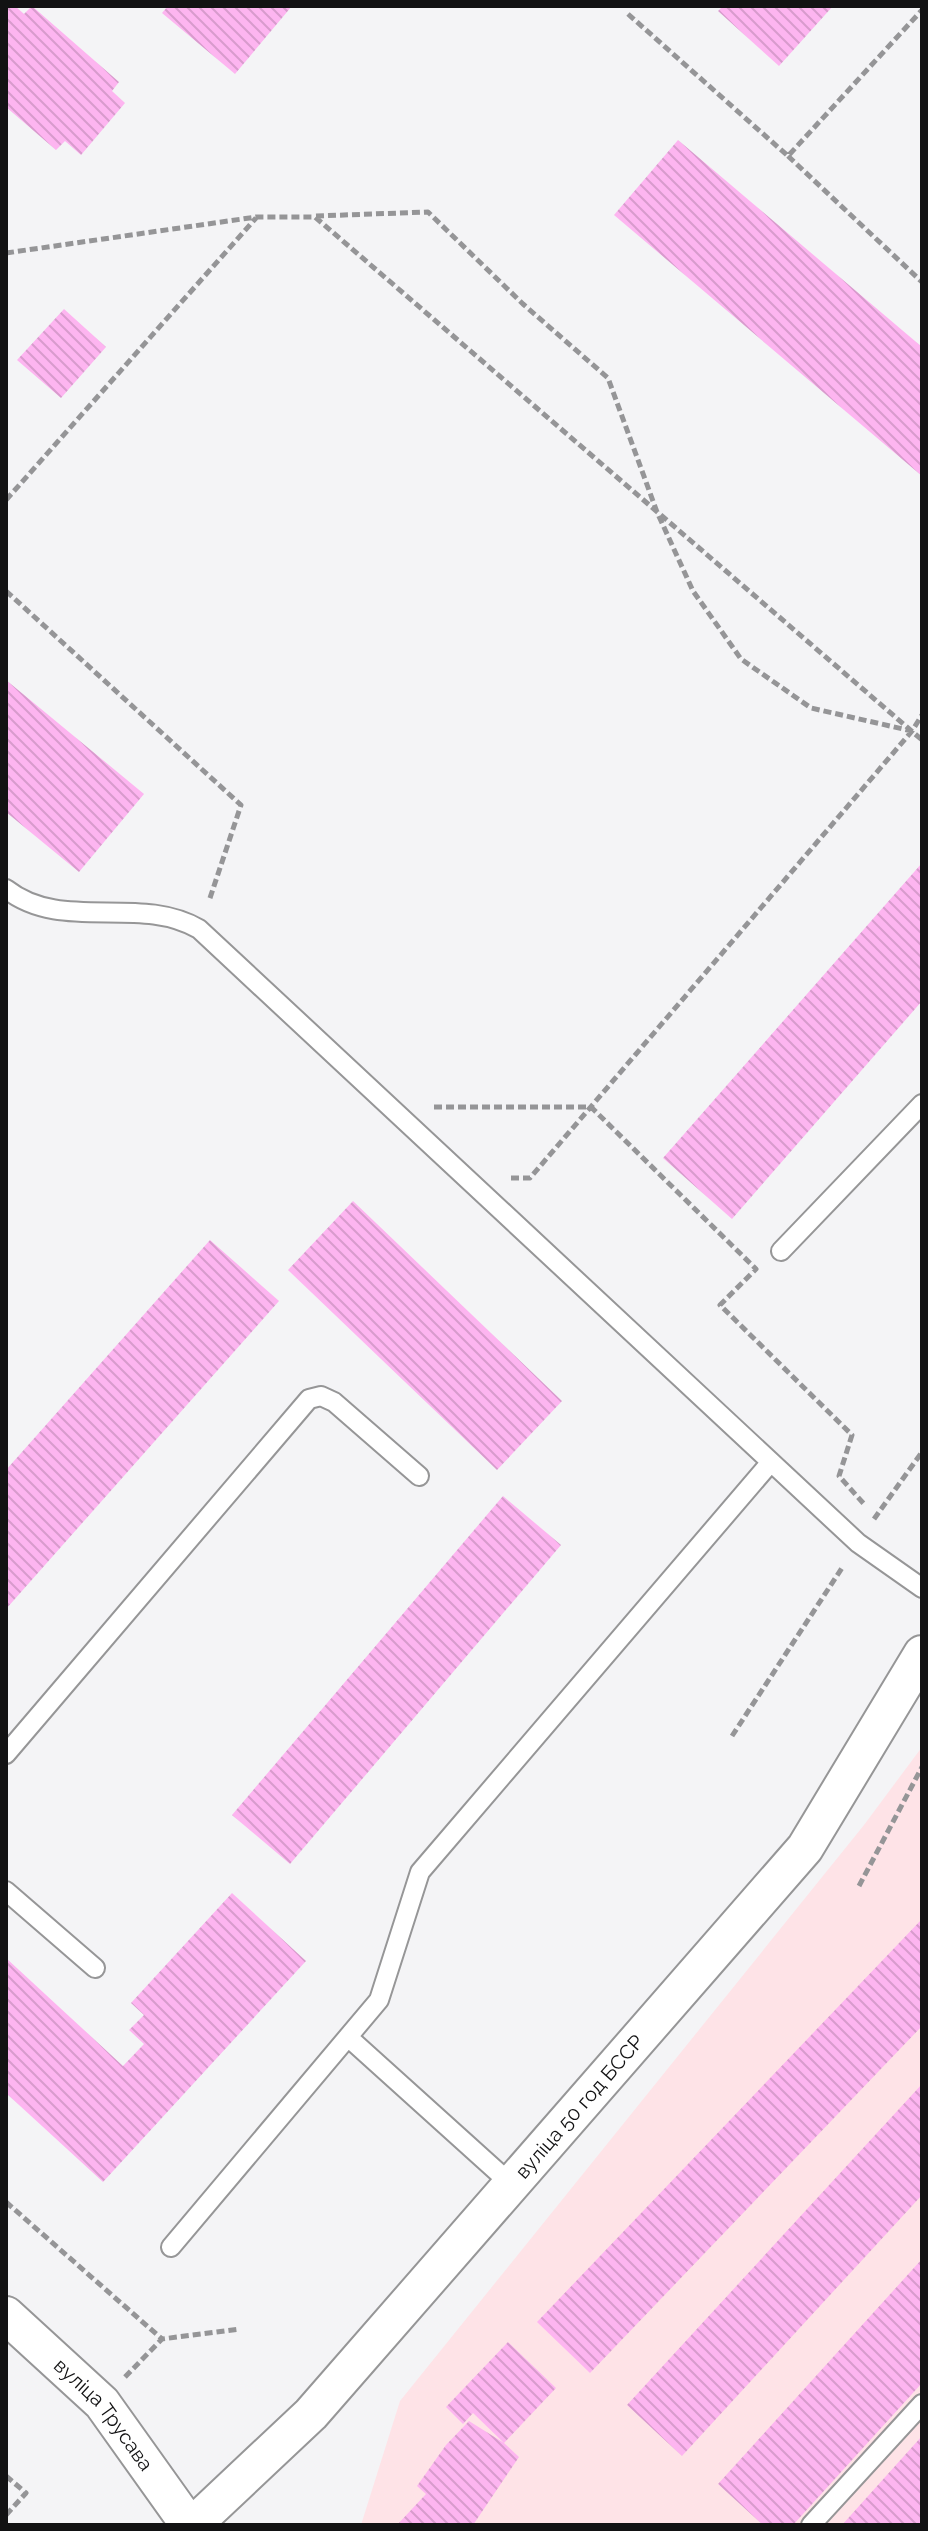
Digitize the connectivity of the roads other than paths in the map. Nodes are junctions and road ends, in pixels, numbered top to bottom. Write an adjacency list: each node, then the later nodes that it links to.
1 (6, 889): 4 (lane)
2 (922, 1104): 3 (lane)
3 (781, 1251)
4 (771, 1462): 6 (lane); 11 (lane)
5 (419, 1476): 8 (lane)
6 (922, 1588)
7 (922, 1654): 12 (street, вуліца 50 год БССР)
8 (6, 1754)
9 (6, 1891): 10 (lane)
10 (95, 1968)
11 (348, 2037): 12 (lane); 13 (lane)
12 (511, 2184): 16 (street, вуліца 50 год БССР)
13 (171, 2247)
14 (6, 2315): 16 (street, вуліца Трусава)
15 (922, 2404): 17 (lane)
16 (191, 2525)
17 (811, 2525)

